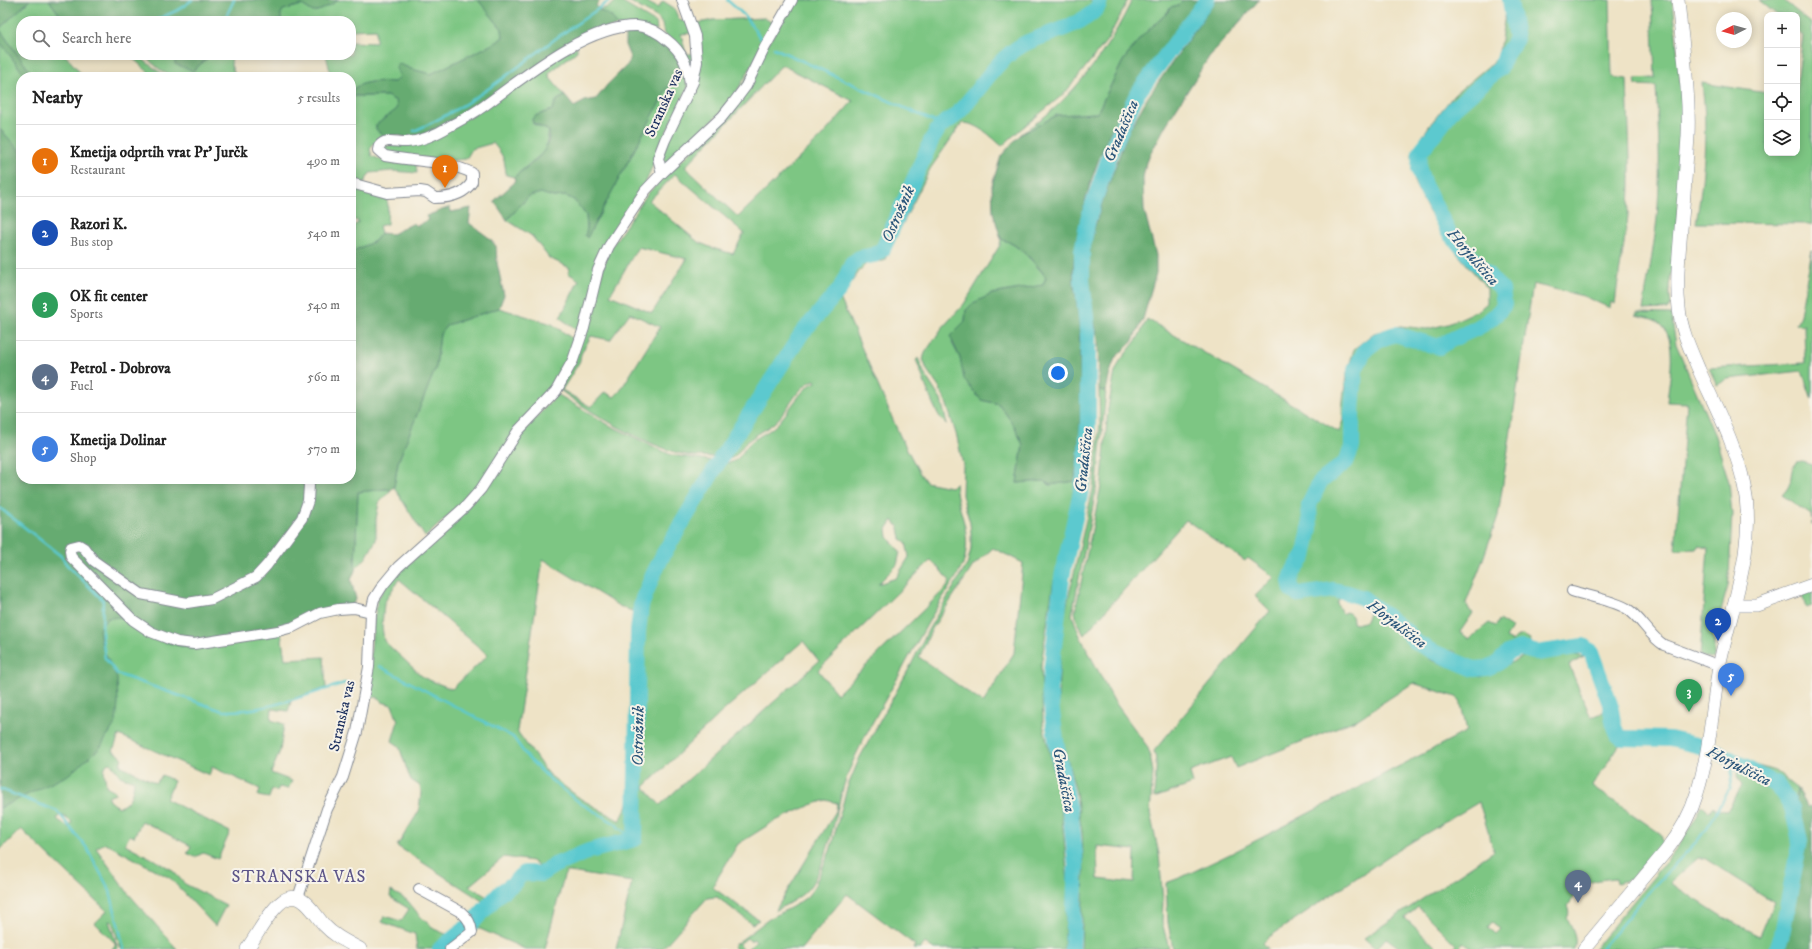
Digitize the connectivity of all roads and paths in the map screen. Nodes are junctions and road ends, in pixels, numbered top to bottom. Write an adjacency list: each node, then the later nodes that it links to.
1 (682, 0): 4 (street, Stranska vas)
2 (792, 0): 5 (street, Stranska vas)
3 (1678, 0): 10 (street)
4 (690, 90): 5 (street, Stranska vas); 6 (street)
5 (662, 173): 11 (street, Stranska vas)
6 (356, 184)
7 (308, 484): 11 (street)
8 (1812, 585): 10 (street)
9 (1572, 590): 12 (street)
10 (1734, 605): 12 (street)
11 (371, 612): 14 (street, Stranska vas)
12 (1720, 666): 18 (street)
13 (419, 889): 17 (street)
14 (298, 898): 15 (street); 16 (street)
15 (247, 949)
16 (360, 949)
17 (450, 949)
18 (1584, 949)

